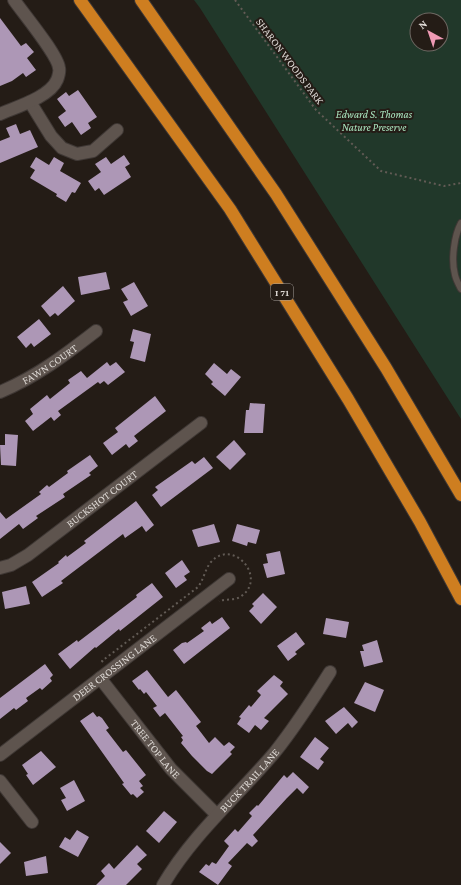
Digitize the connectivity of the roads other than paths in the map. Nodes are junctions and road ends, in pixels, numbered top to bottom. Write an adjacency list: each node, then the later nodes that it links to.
1 (14, 0): 4 (street)
2 (80, 0): 15 (highway, I 71)
3 (141, 0): 12 (highway)
4 (30, 102): 5 (street); 6 (street)
5 (0, 114)
6 (117, 130)
7 (461, 223): 8 (lane)
8 (461, 289)
9 (96, 331): 10 (street, FAWN COURT)
10 (0, 392)
11 (201, 423): 13 (street, BUCKSHOT COURT)
12 (461, 495)
13 (0, 568)
14 (229, 579): 17 (street, DEER CROSSING LANE)
15 (461, 599)
16 (330, 672): 20 (street, BUCK TRAIL LANE)
17 (100, 678): 18 (street, DEER CROSSING LANE); 20 (street, TREE TOP LANE)
18 (0, 755)
19 (0, 781): 21 (street)
20 (216, 814): 22 (street, BUCK TRAIL LANE)
21 (32, 822)
22 (163, 885)

